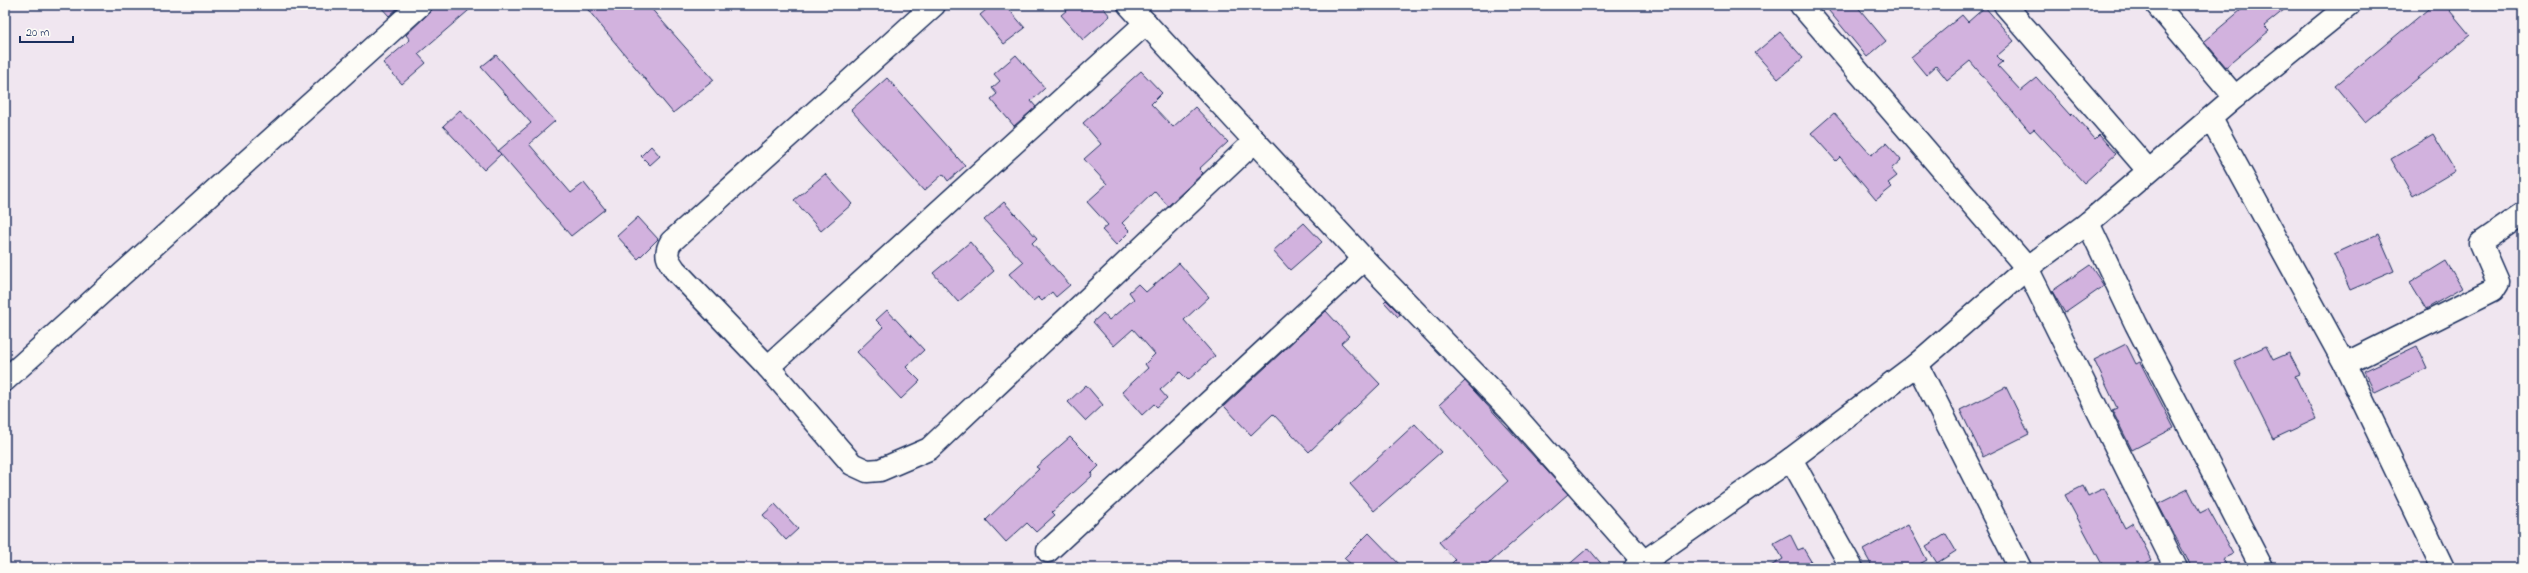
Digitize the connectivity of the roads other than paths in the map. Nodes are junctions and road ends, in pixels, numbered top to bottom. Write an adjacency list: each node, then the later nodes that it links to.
1 (420, 5): 20 (street)
2 (934, 5): 19 (street)
3 (1129, 5): 8 (street)
4 (1801, 5): 16 (street)
5 (2005, 5): 12 (street)
6 (2157, 5): 9 (street)
7 (2349, 5): 9 (street)
8 (1146, 23): 11 (street); 19 (street)
9 (2235, 97): 10 (street)
10 (2211, 119): 12 (street); 18 (street)
11 (1255, 142): 15 (street); 19 (street)
12 (2148, 170): 14 (street)
13 (2523, 214): 18 (street)
14 (2088, 223): 16 (street); 27 (street)
15 (1364, 259): 22 (street); 23 (street)
16 (2027, 268): 17 (street); 24 (street)
17 (1916, 364): 21 (street); 26 (street)
18 (2345, 364): 28 (street)
19 (768, 367)
20 (5, 380)
21 (1791, 459): 23 (street); 25 (street)
22 (1048, 551)
23 (1639, 564)
24 (2172, 567)
25 (1852, 568)
26 (2020, 568)
27 (2262, 568)
28 (2443, 568)

